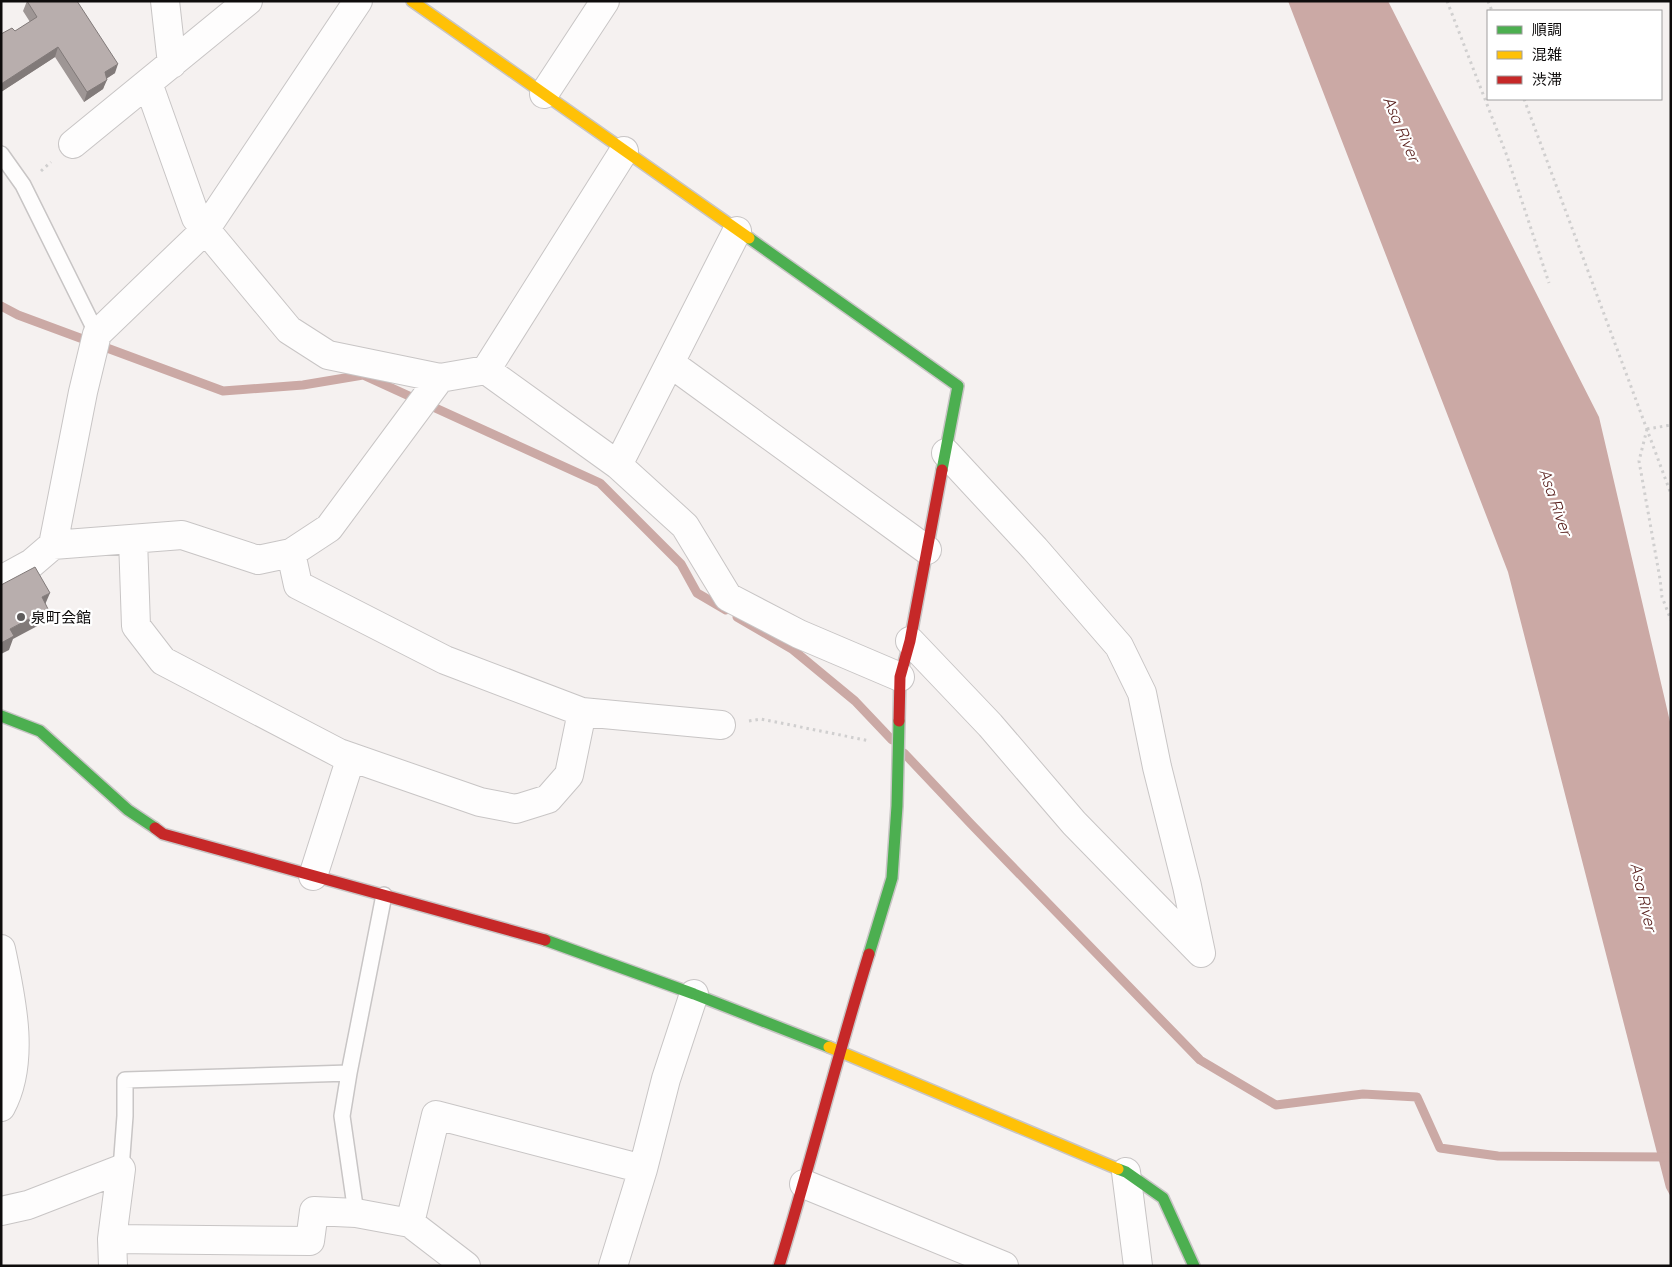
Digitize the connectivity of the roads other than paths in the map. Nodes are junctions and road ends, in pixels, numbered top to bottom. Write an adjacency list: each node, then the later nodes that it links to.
1 (165, 1): 6 (street)
2 (248, 1): 6 (street)
3 (358, 1): 12 (street)
4 (412, 1): 8 (street)
5 (605, 1): 8 (street)
6 (172, 64): 7 (street)
7 (148, 84): 9 (street); 12 (street)
8 (544, 94): 10 (street)
9 (74, 144)
10 (624, 151): 13 (street); 16 (street)
11 (1, 154): 14 (lane)
12 (205, 230): 14 (street); 17 (street)
13 (738, 231): 15 (street); 18 (street)
14 (97, 334): 21 (street)
15 (670, 364): 19 (street); 22 (street)
16 (486, 370): 17 (street); 19 (street)
17 (440, 378): 23 (street)
18 (946, 453): 22 (street); 25 (street)
19 (618, 465): 26 (street)
20 (133, 539): 21 (street); 23 (street); 30 (street)
21 (52, 545): 24 (street)
22 (927, 550): 25 (street)
23 (291, 553): 27 (street)
24 (1, 580)
25 (910, 641): 26 (street)
26 (900, 677): 35 (street)
27 (582, 712): 29 (street); 30 (street)
28 (1, 716): 31 (street)
29 (721, 725)
30 (351, 757): 31 (street)
31 (313, 876): 32 (street)
32 (384, 895): 34 (street); 36 (lane)
33 (1, 948): 37 (street)
34 (694, 994): 35 (street); 39 (street)
35 (839, 1051): 40 (street); 41 (street)
36 (349, 1072): 38 (lane); 43 (lane)
37 (1, 1106)
38 (121, 1169): 42 (street); 45 (street)
39 (643, 1169): 44 (street); 47 (street)
40 (1126, 1172): 50 (street); 51 (street)
41 (804, 1184): 48 (street); 49 (street)
42 (1, 1211)
43 (356, 1213): 44 (street); 45 (street)
44 (410, 1223): 46 (street)
45 (112, 1253)
46 (466, 1266)
47 (613, 1266)
48 (779, 1266)
49 (1004, 1266)
50 (1138, 1266)
51 (1194, 1266)

